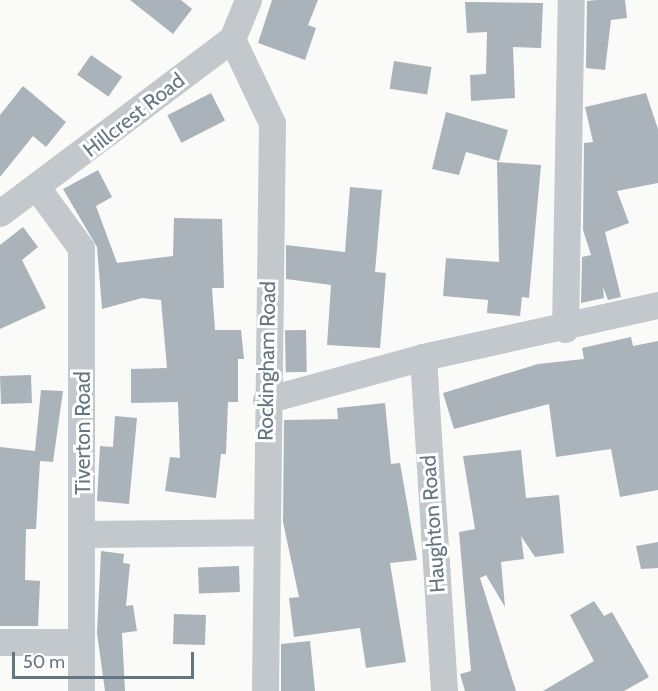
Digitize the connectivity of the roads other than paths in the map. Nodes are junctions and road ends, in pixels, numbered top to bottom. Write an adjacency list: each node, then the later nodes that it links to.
1 (248, 0): 3 (street, Hillcrest Road)
2 (571, 0): 7 (street)
3 (232, 39): 4 (street, Hillcrest Road); 9 (street, Rockingham Road)
4 (38, 189): 5 (street, Hillcrest Road); 11 (street, Tiverton Road)
5 (0, 213)
6 (658, 305): 7 (street)
7 (565, 329): 8 (street)
8 (423, 357): 9 (street); 16 (street, Haughton Road)
9 (266, 400): 10 (street, Rockingham Road)
10 (263, 532): 11 (street); 15 (street, Rockingham Road)
11 (83, 534): 13 (street, Tiverton Road)
12 (0, 642): 13 (street)
13 (81, 642): 14 (street, Tiverton Road)
14 (81, 691)
15 (265, 691)
16 (444, 691)

